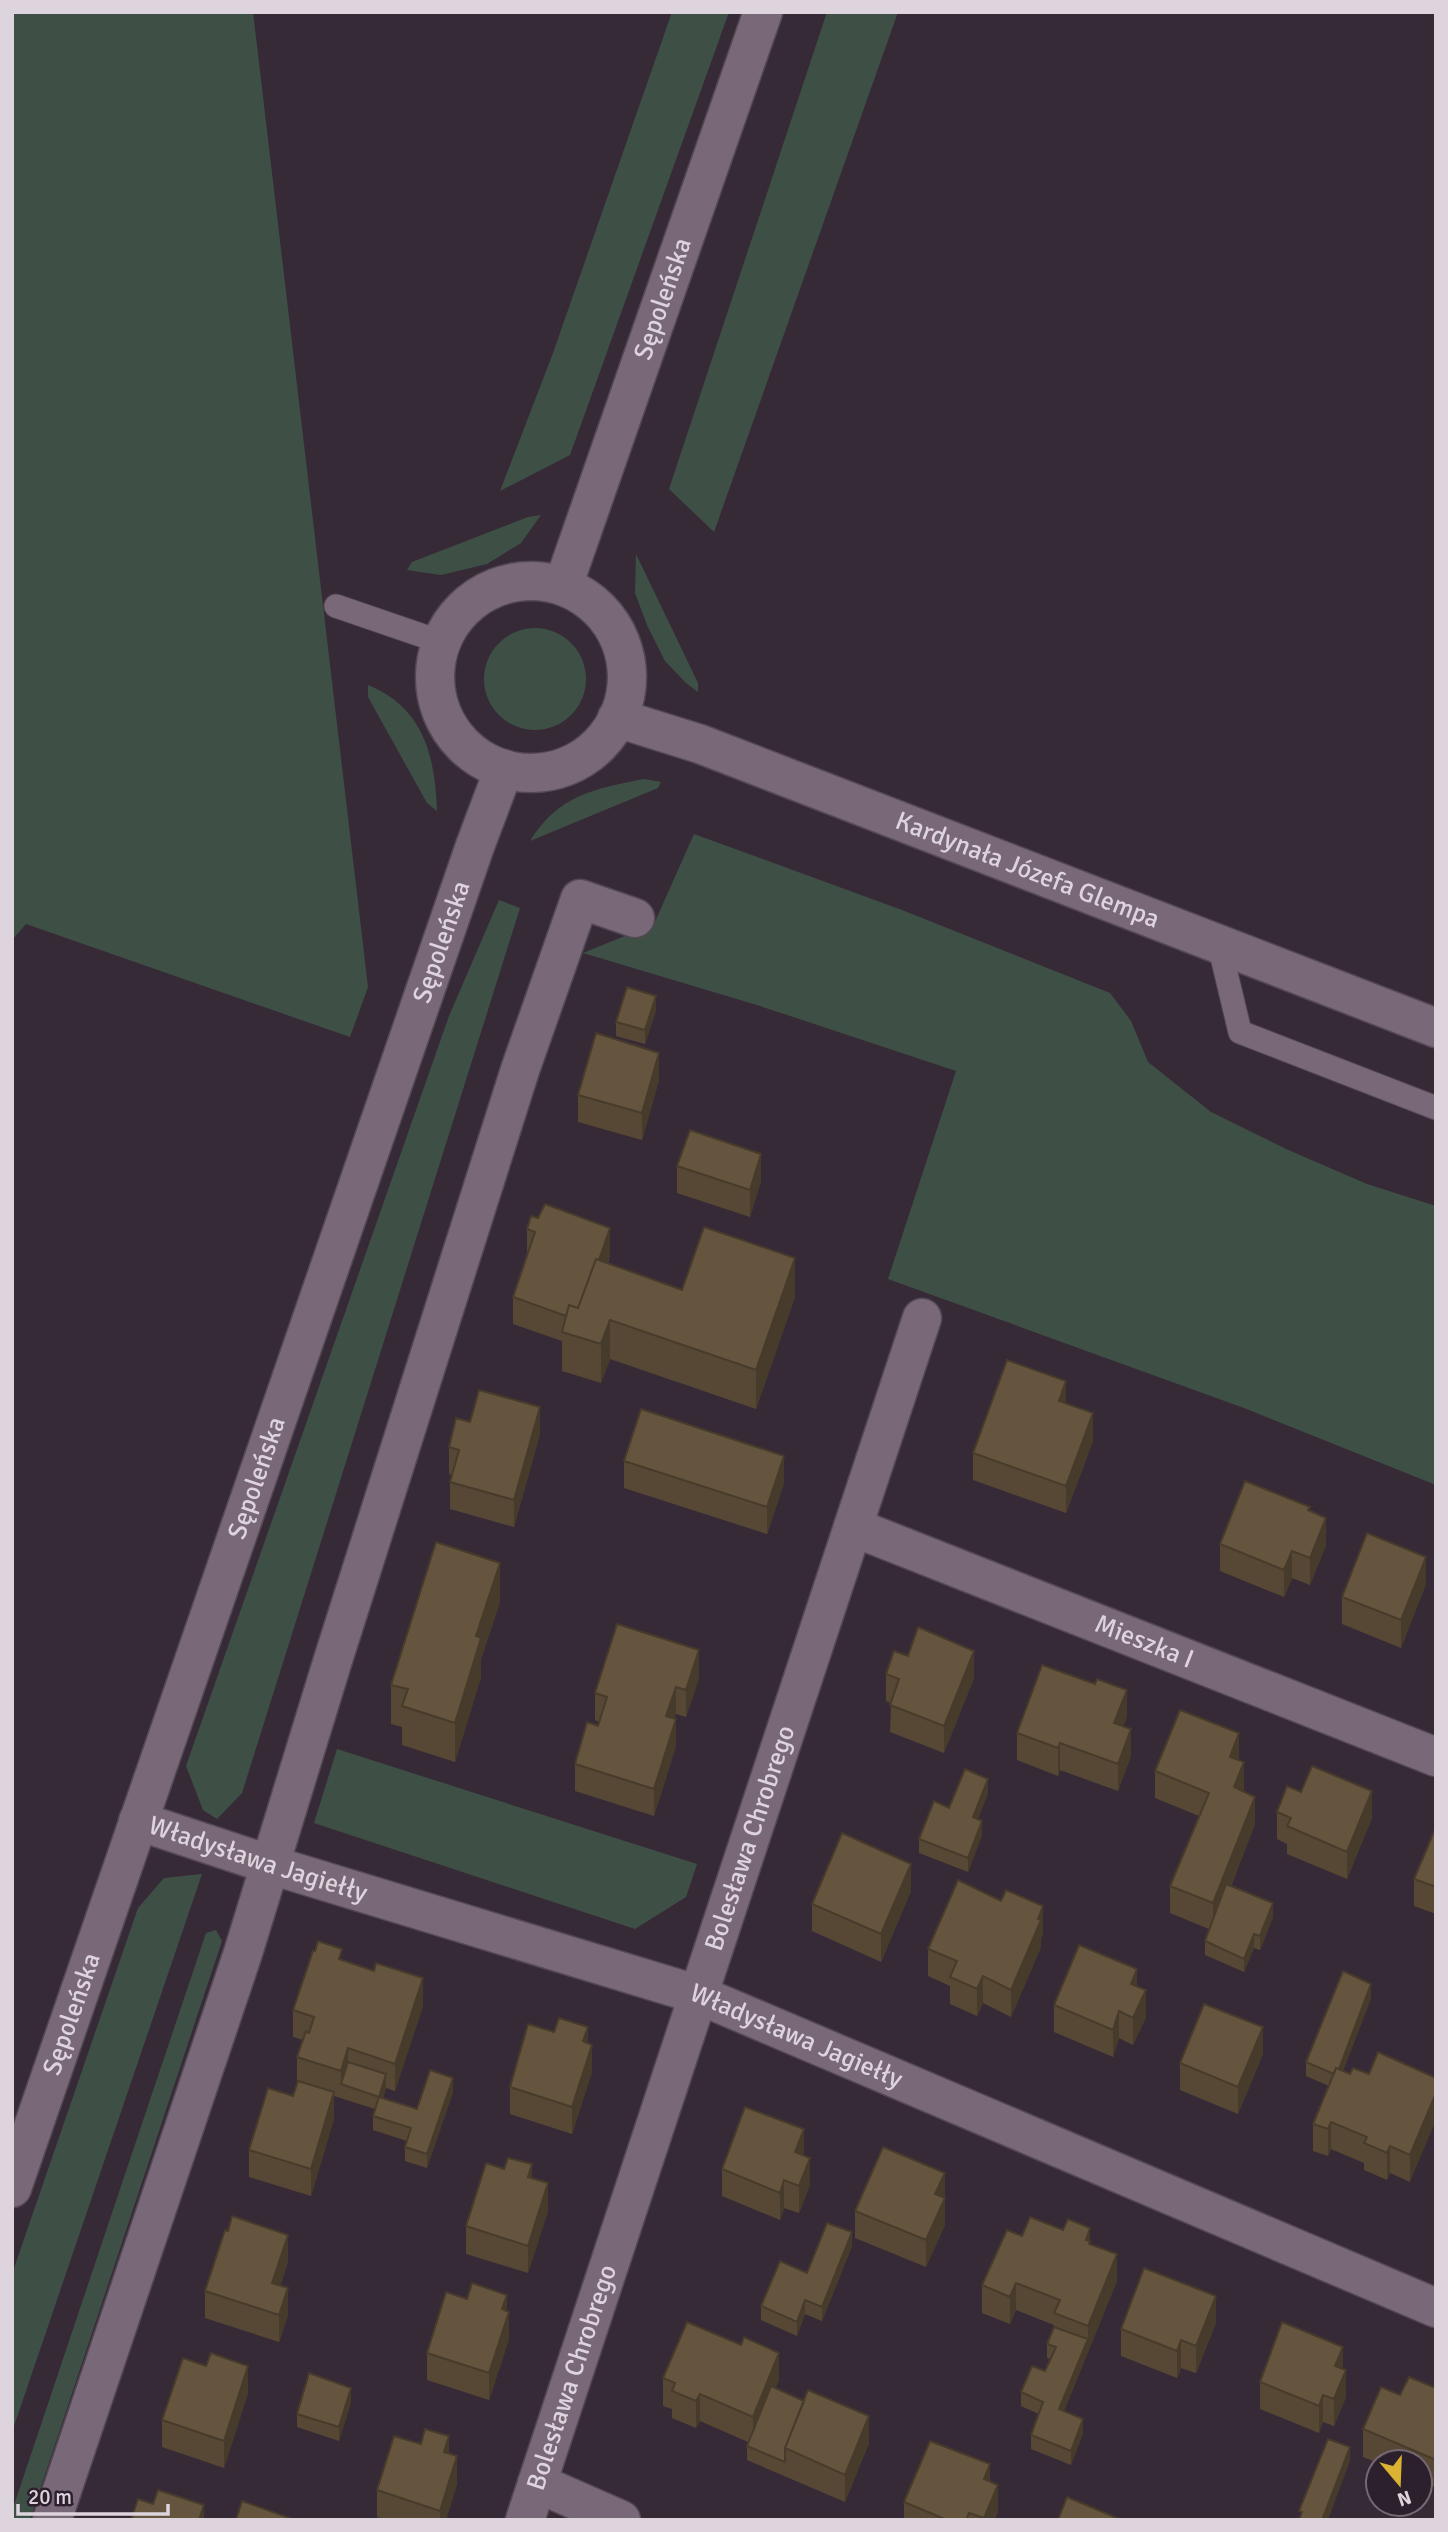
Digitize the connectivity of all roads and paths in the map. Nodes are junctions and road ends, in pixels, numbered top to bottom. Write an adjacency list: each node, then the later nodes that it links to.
1 (763, 12): 2 (street, Sępoleńska)
2 (563, 586): 4 (street); 5 (street)
3 (336, 606): 4 (lane)
4 (441, 642): 6 (street)
5 (617, 719): 6 (street); 8 (street, Kardynała Józefa Glempa)
6 (504, 769): 14 (street, Sępoleńska)
7 (635, 918): 15 (street)
8 (1219, 944): 9 (street, Kardynała Józefa Glempa); 10 (lane)
9 (1436, 1028)
10 (1436, 1108)
11 (922, 1318): 12 (street, Bolesława Chrobrego)
12 (853, 1527): 13 (street, Mieszka I); 16 (street, Bolesława Chrobrego)
13 (1436, 1757)
14 (138, 1821): 15 (street, Władysława Jagiełły); 17 (street, Sępoleńska)
15 (271, 1865): 16 (street, Władysława Jagiełły); 20 (street)
16 (699, 1995): 18 (street, Władysława Jagiełły); 19 (street, Bolesława Chrobrego)
17 (12, 2188)
18 (1436, 2308)
19 (537, 2483): 21 (street, Bolesława Chrobrego); 22 (street)
20 (52, 2520)
21 (526, 2520)
22 (621, 2520)

